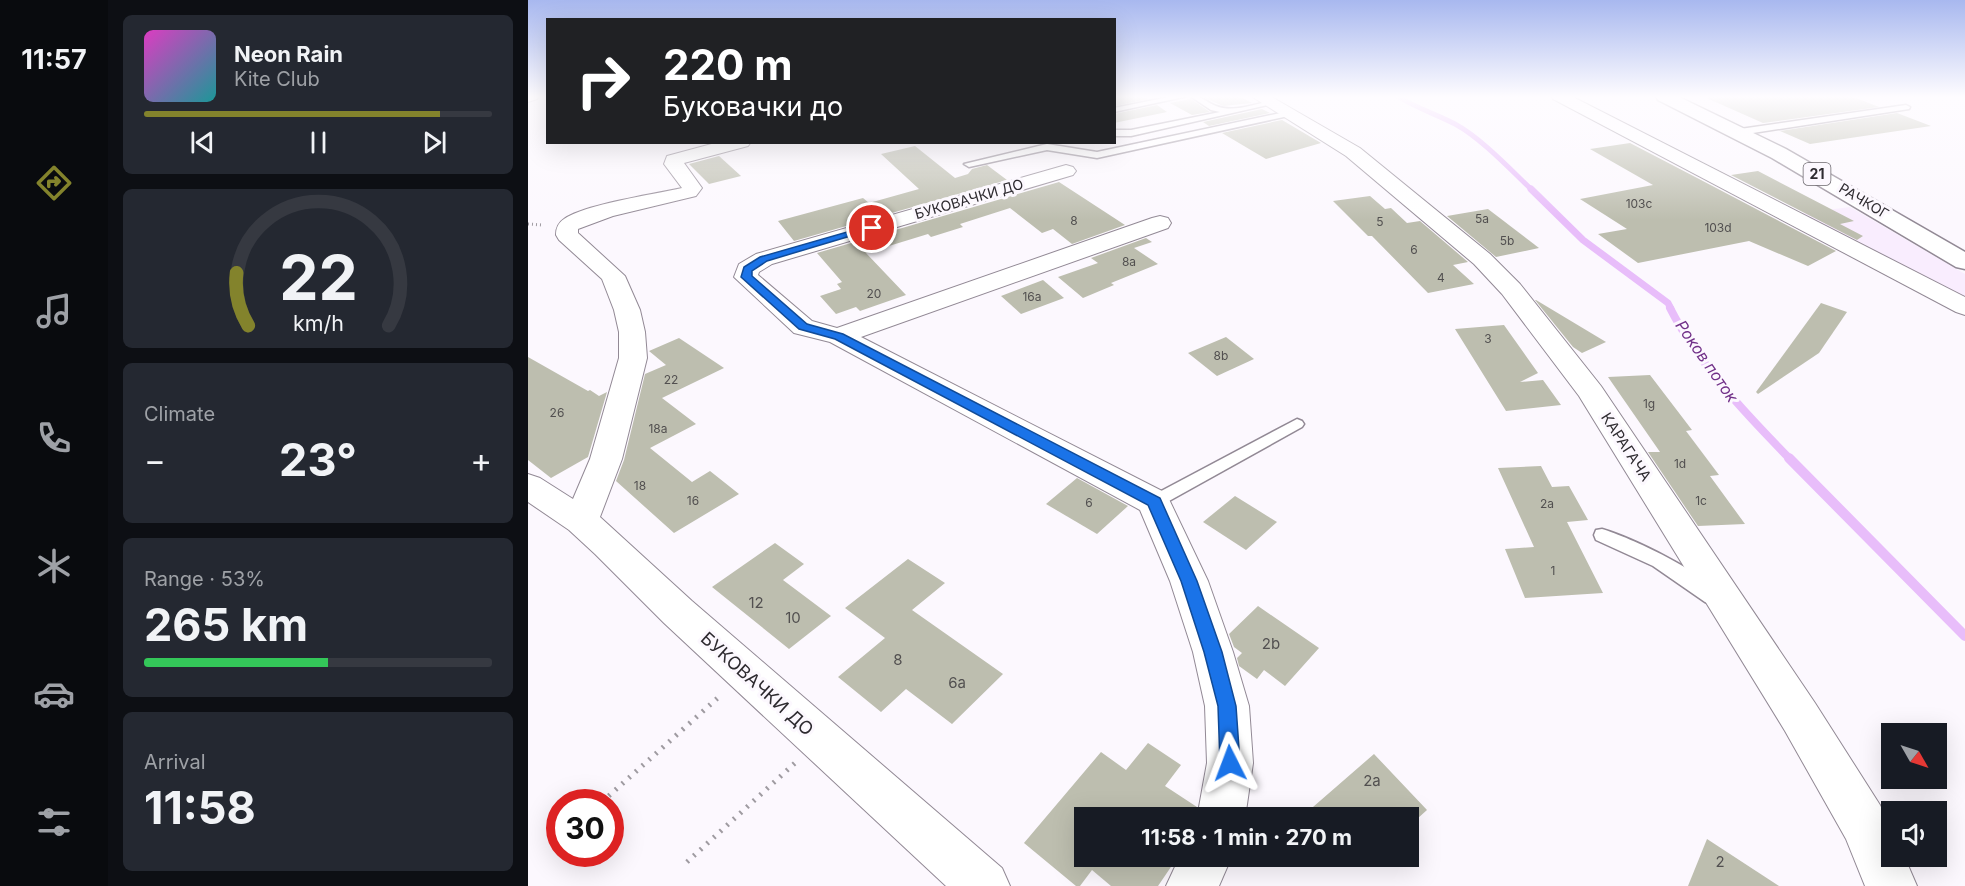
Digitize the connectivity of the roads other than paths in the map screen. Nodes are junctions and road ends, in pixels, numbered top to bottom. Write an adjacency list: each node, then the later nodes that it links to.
1 (1156, 137): 6 (lane)
2 (1325, 137): 17 (street, КАРАГАЧА)
3 (1640, 137): 10 (street)
4 (1750, 137): 9 (main road, РАЧКОГ / 21)
5 (734, 144): 15 (street)
6 (969, 164)
7 (1066, 171): 11 (street, БУКОВАЧКИ ДО)
8 (1160, 223): 11 (street)
9 (1965, 262)
10 (1965, 308)
11 (839, 336): 14 (street, БУКОВАЧКИ ДО)
12 (1297, 424): 14 (lane)
13 (528, 486): 15 (street, БУКОВАЧКИ ДО)
14 (1154, 502): 18 (street)
15 (581, 521): 20 (street, БУКОВАЧКИ ДО)
16 (1602, 535): 17 (lane)
17 (1736, 618): 22 (street, КАРАГАЧА)
18 (1224, 807)
19 (1202, 867): 21 (street)
20 (984, 886)
21 (1192, 886)
22 (1891, 886)

